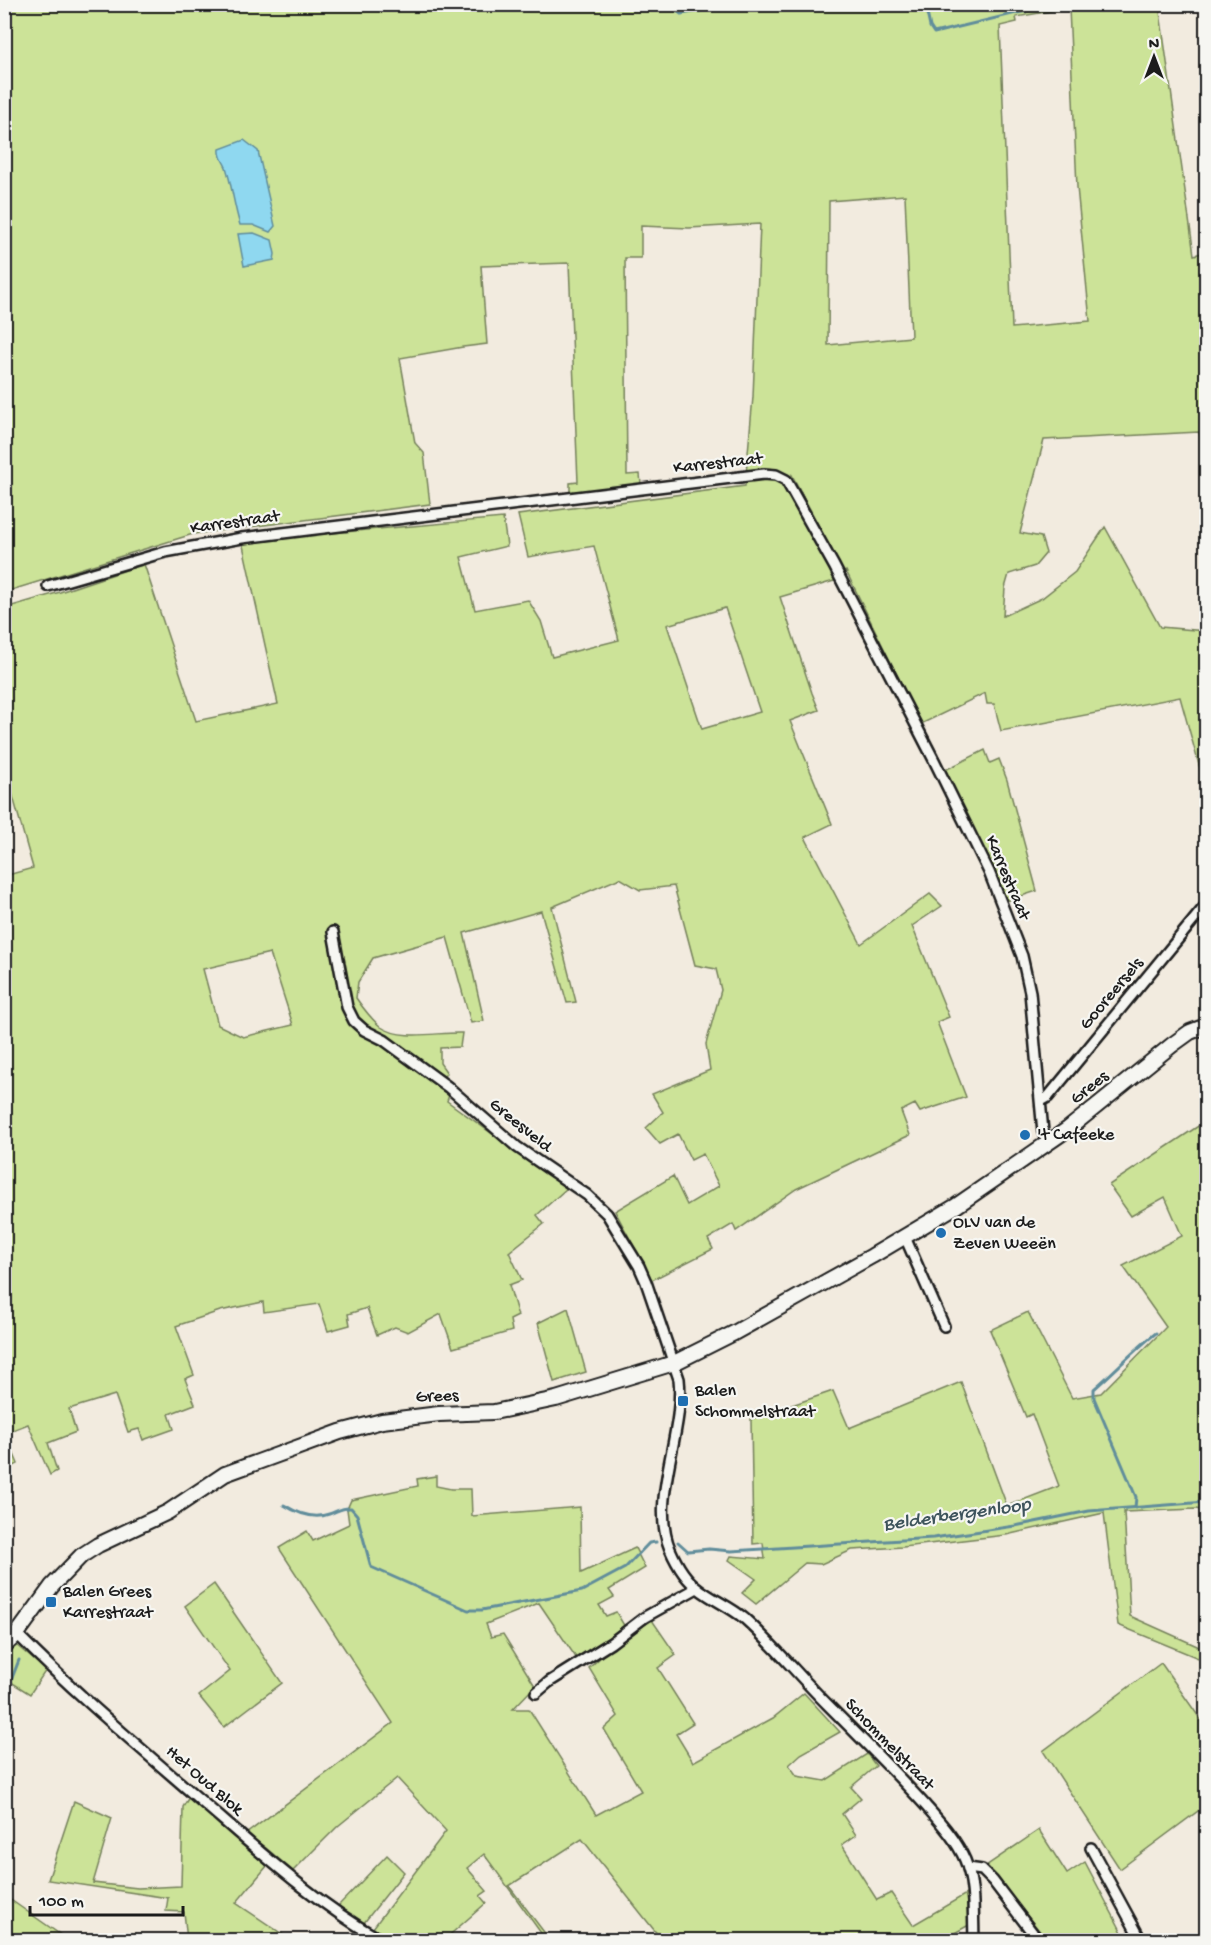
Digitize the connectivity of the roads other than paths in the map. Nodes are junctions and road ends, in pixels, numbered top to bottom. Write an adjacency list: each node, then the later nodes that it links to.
1 (48, 586): 5 (street, Karrestraat)
2 (1206, 905): 5 (street, Gooreersels)
3 (333, 932): 9 (street, Greesveld)
4 (1206, 1026): 6 (street, Grees)
5 (1041, 1101): 6 (street, Karrestraat)
6 (1048, 1144): 7 (street, Grees)
7 (905, 1237): 8 (street); 9 (street, Grees)
8 (944, 1326)
9 (674, 1363): 10 (street, Schommelstraat); 11 (street, Grees)
10 (697, 1588): 13 (street); 15 (street, Schommelstraat)
11 (16, 1634): 12 (street, Grees); 16 (street, Het Oud Blok)
12 (4, 1646)
13 (536, 1693)
14 (1091, 1848): 19 (street)
15 (968, 1868): 17 (street); 18 (street)
16 (381, 1941)
17 (974, 1941)
18 (1038, 1941)
19 (1141, 1941)

